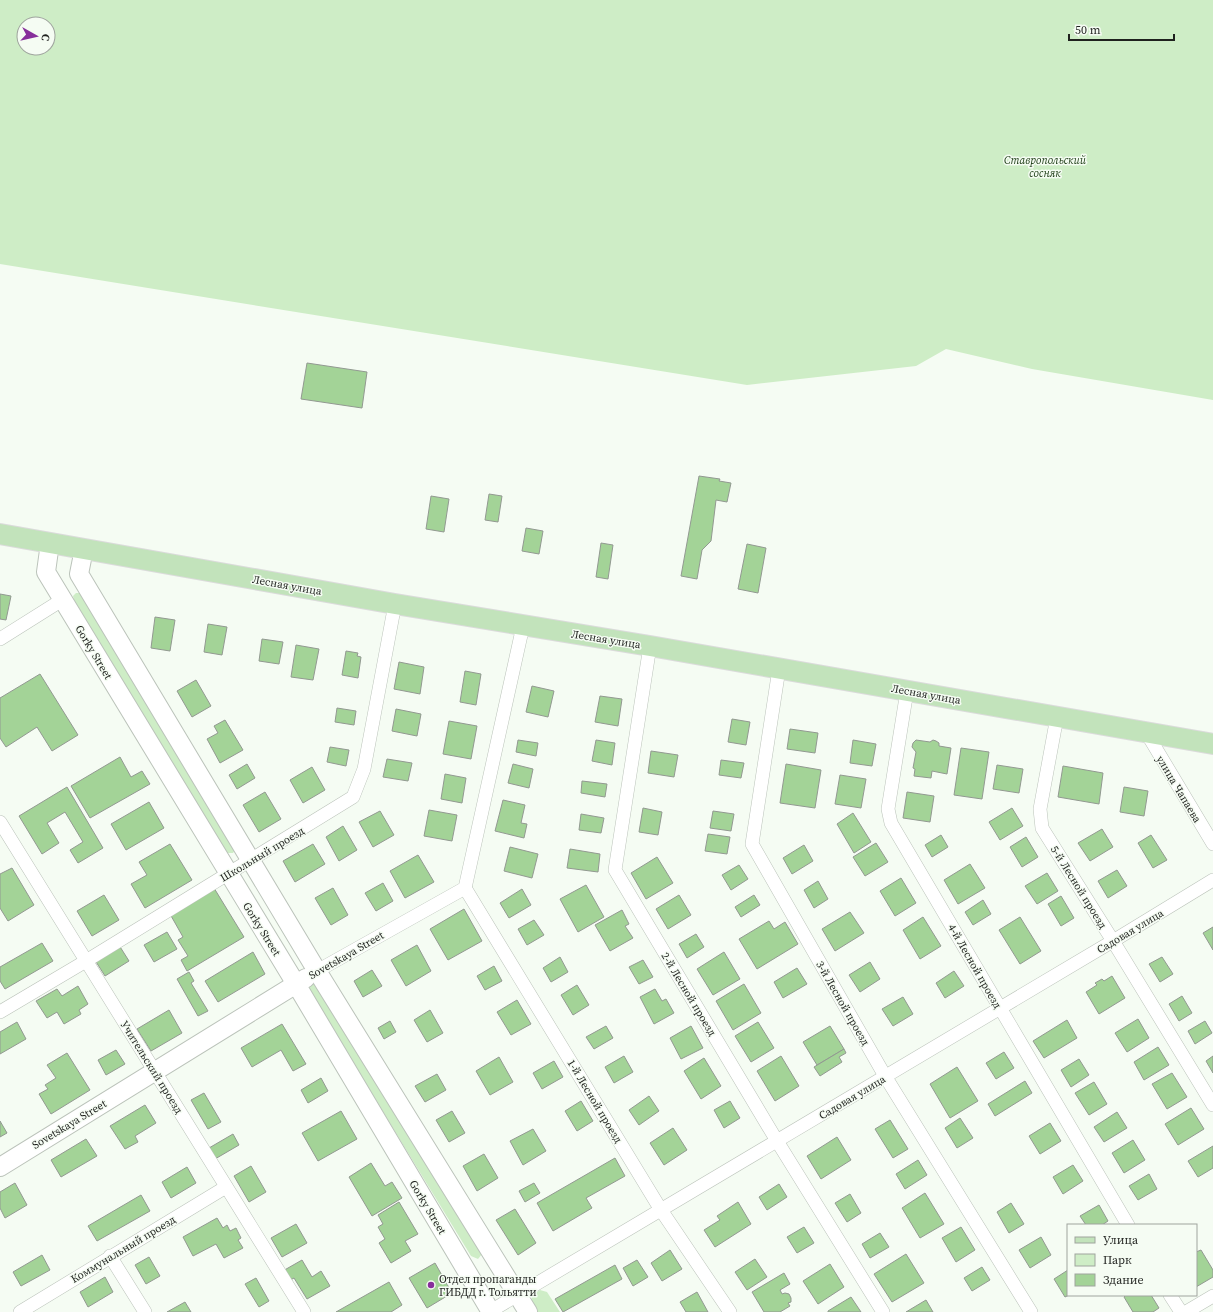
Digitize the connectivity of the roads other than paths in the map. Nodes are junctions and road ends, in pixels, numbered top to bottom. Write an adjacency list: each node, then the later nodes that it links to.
1 (0, 534): 2 (main road, Лесная улица)
2 (50, 543): 3 (main road, Лесная улица); 4 (main road, Gorky Street)
3 (84, 549): 5 (main road, Лесная улица); 16 (main road)
4 (62, 600): 7 (street); 17 (main road, Gorky Street)
5 (395, 604): 6 (main road, Лесная улица); 16 (street, Школьный проезд)
6 (523, 626): 8 (main road, Лесная улица); 19 (street)
7 (0, 639)
8 (650, 646): 9 (main road, Лесная улица); 29 (street, 2-й Лесной проезд)
9 (779, 669): 10 (main road, Лесная улица); 27 (street, 3-й Лесной проезд)
10 (908, 691): 11 (main road, Лесная улица); 24 (street, 4-й Лесной проезд)
11 (1057, 717): 12 (main road, Лесная улица); 20 (street, 5-й Лесной проезд)
12 (1146, 732): 13 (main road, Лесная улица); 15 (street, улица Чапаева)
13 (1213, 744)
14 (0, 822): 21 (street, Учительский проезд)
15 (1213, 844)
16 (250, 861): 17 (street, Школьный проезд); 22 (main road)
17 (228, 874): 21 (street, Школьный проезд); 23 (main road, Gorky Street)
18 (1213, 880): 20 (street, Садовая улица)
19 (465, 888): 22 (street, Sovetskaya Street); 32 (street, 1-й Лесной проезд)
20 (1113, 941): 24 (street, Садовая улица); 28 (street, 5-й Лесной проезд)
21 (86, 961): 25 (street, Школьный проезд); 26 (street, Учительский проезд)
22 (317, 971): 23 (main road, Sovetskaya Street); 35 (main road)
23 (296, 984): 26 (main road, Sovetskaya Street); 41 (main road, Gorky Street)
24 (1000, 1008): 27 (street, Садовая улица); 33 (street, 4-й Лесной проезд)
25 (0, 1012)
26 (155, 1072): 30 (main road, Sovetskaya Street); 31 (street, Учительский проезд)
27 (885, 1076): 29 (street, Садовая улица); 45 (street, 3-й Лесной проезд)
28 (1213, 1105)
29 (777, 1141): 32 (street, Садовая улица); 44 (street, 2-й Лесной проезд)
30 (0, 1167)
31 (226, 1187): 34 (street, Коммунальный проезд); 40 (street, Учительский проезд)
32 (662, 1210): 35 (street, Садовая улица); 43 (street, 1-й Лесной проезд)
33 (1127, 1224)
34 (110, 1256): 38 (street, Коммунальный проезд); 39 (street)
35 (517, 1295): 41 (street, Садовая улица); 42 (main road)
36 (1171, 1296): 46 (street)
37 (1213, 1296): 47 (street)
38 (20, 1312)
39 (145, 1312)
40 (304, 1312)
41 (490, 1312)
42 (528, 1312)
43 (730, 1312)
44 (883, 1312)
45 (1031, 1312)
46 (1181, 1312)
47 (1186, 1312)

